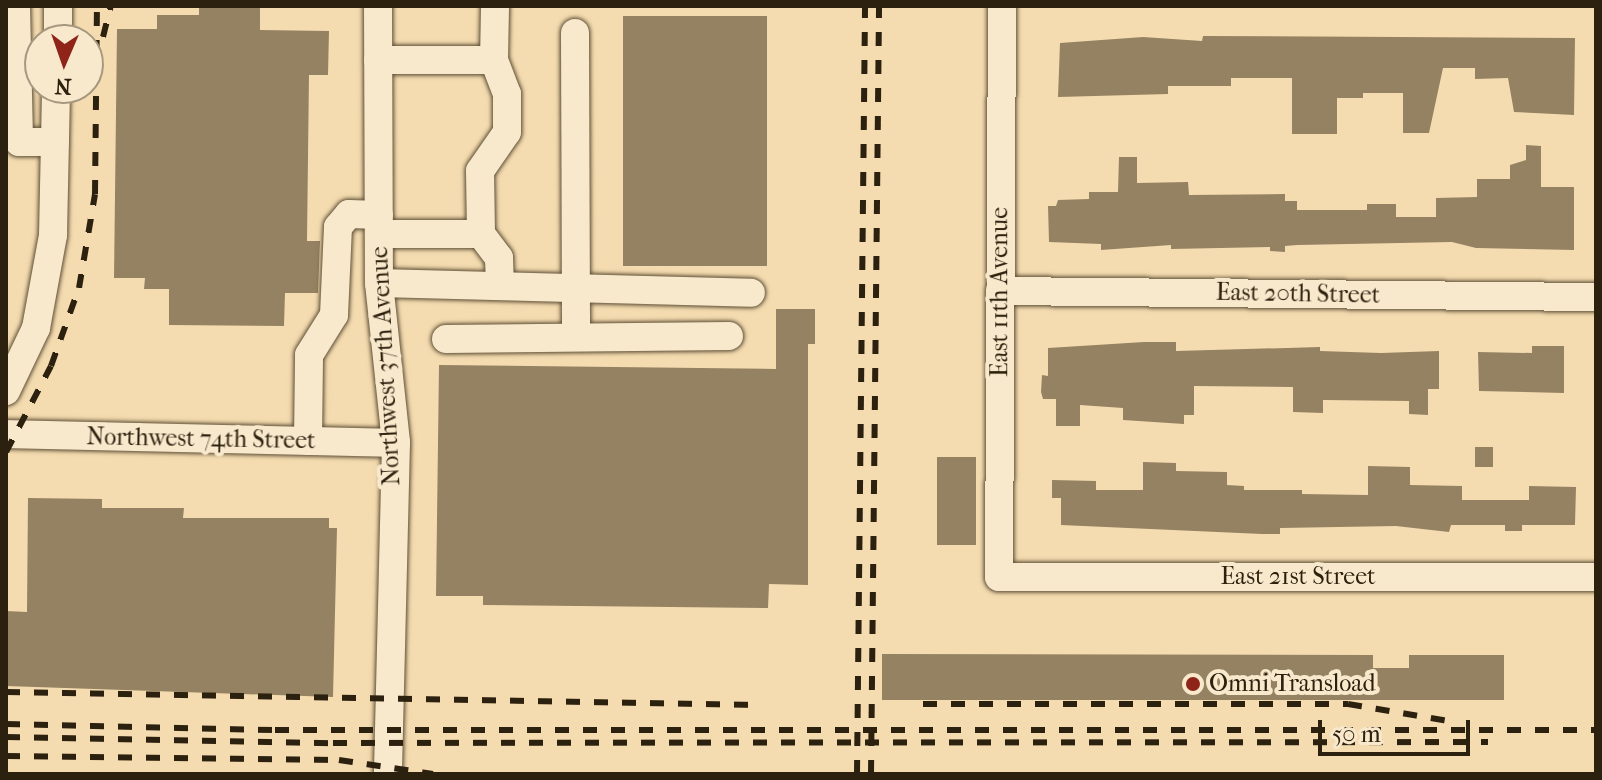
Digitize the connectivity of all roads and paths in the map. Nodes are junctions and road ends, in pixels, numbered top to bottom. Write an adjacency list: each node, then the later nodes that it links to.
1 (16, 6): 9 (street)
2 (378, 6): 6 (street, Northwest 37th Avenue)
3 (495, 6): 7 (street)
4 (1002, 6): 15 (street, East 11th Avenue)
5 (575, 33): 14 (street)
6 (378, 60): 7 (street); 10 (street, Northwest 37th Avenue)
7 (494, 60): 11 (street)
8 (56, 104): 9 (street)
9 (55, 142): 21 (street)
10 (379, 224): 11 (street); 12 (street, Northwest 37th Avenue); 23 (street)
11 (481, 234): 13 (street)
12 (379, 283): 13 (street); 24 (street, Northwest 37th Avenue)
13 (500, 286): 14 (street)
14 (576, 289): 16 (street); 19 (street)
15 (1000, 291): 17 (street, East 20th Street); 25 (street, East 11th Avenue)
16 (751, 293)
17 (1596, 297)
18 (729, 336): 19 (street)
19 (576, 337): 20 (street)
20 (446, 339)
21 (6, 391)
22 (6, 434): 23 (street, Northwest 74th Street)
23 (308, 441): 24 (street, Northwest 74th Street)
24 (396, 443): 27 (street, Northwest 37th Avenue)
25 (999, 577): 26 (street, East 21st Street)
26 (1596, 577)
27 (388, 774)

